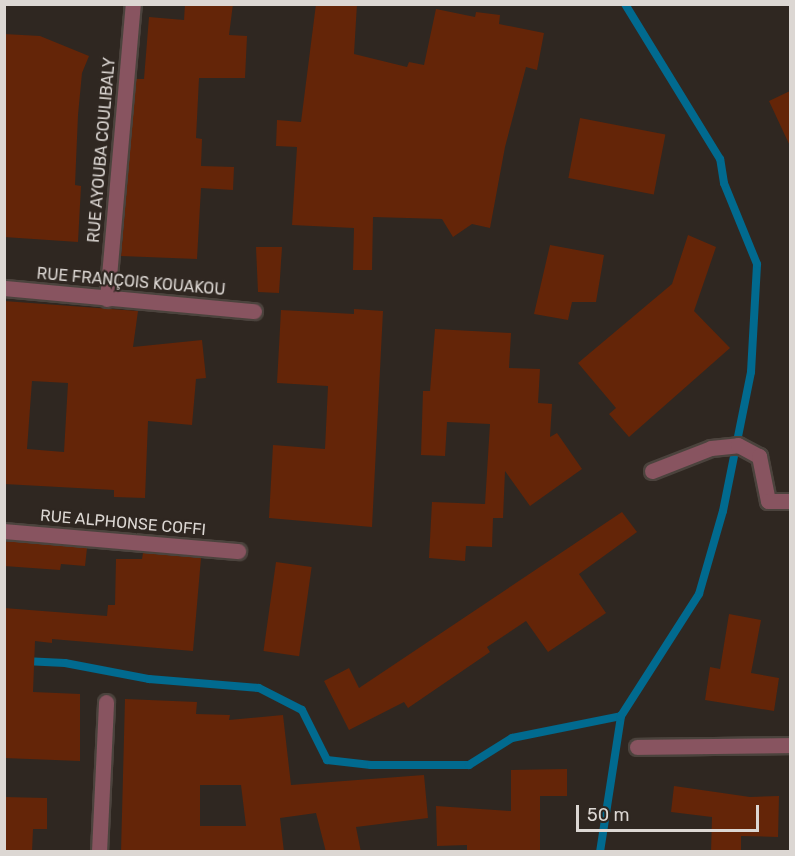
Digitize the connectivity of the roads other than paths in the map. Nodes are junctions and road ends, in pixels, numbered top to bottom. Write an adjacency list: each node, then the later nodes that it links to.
1 (133, 4): 3 (street, RUE AYOUBA COULIBALY)
2 (4, 288): 3 (street, RUE FRANÇOIS KOUAKOU)
3 (107, 299): 4 (street, RUE FRANÇOIS KOUAKOU)
4 (254, 311)
5 (652, 471): 6 (street)
6 (790, 501)
7 (4, 531): 8 (street, RUE ALPHONSE COFFI)
8 (238, 551)
9 (106, 702): 12 (street)
10 (790, 745): 11 (street)
11 (637, 747)
12 (99, 852)

